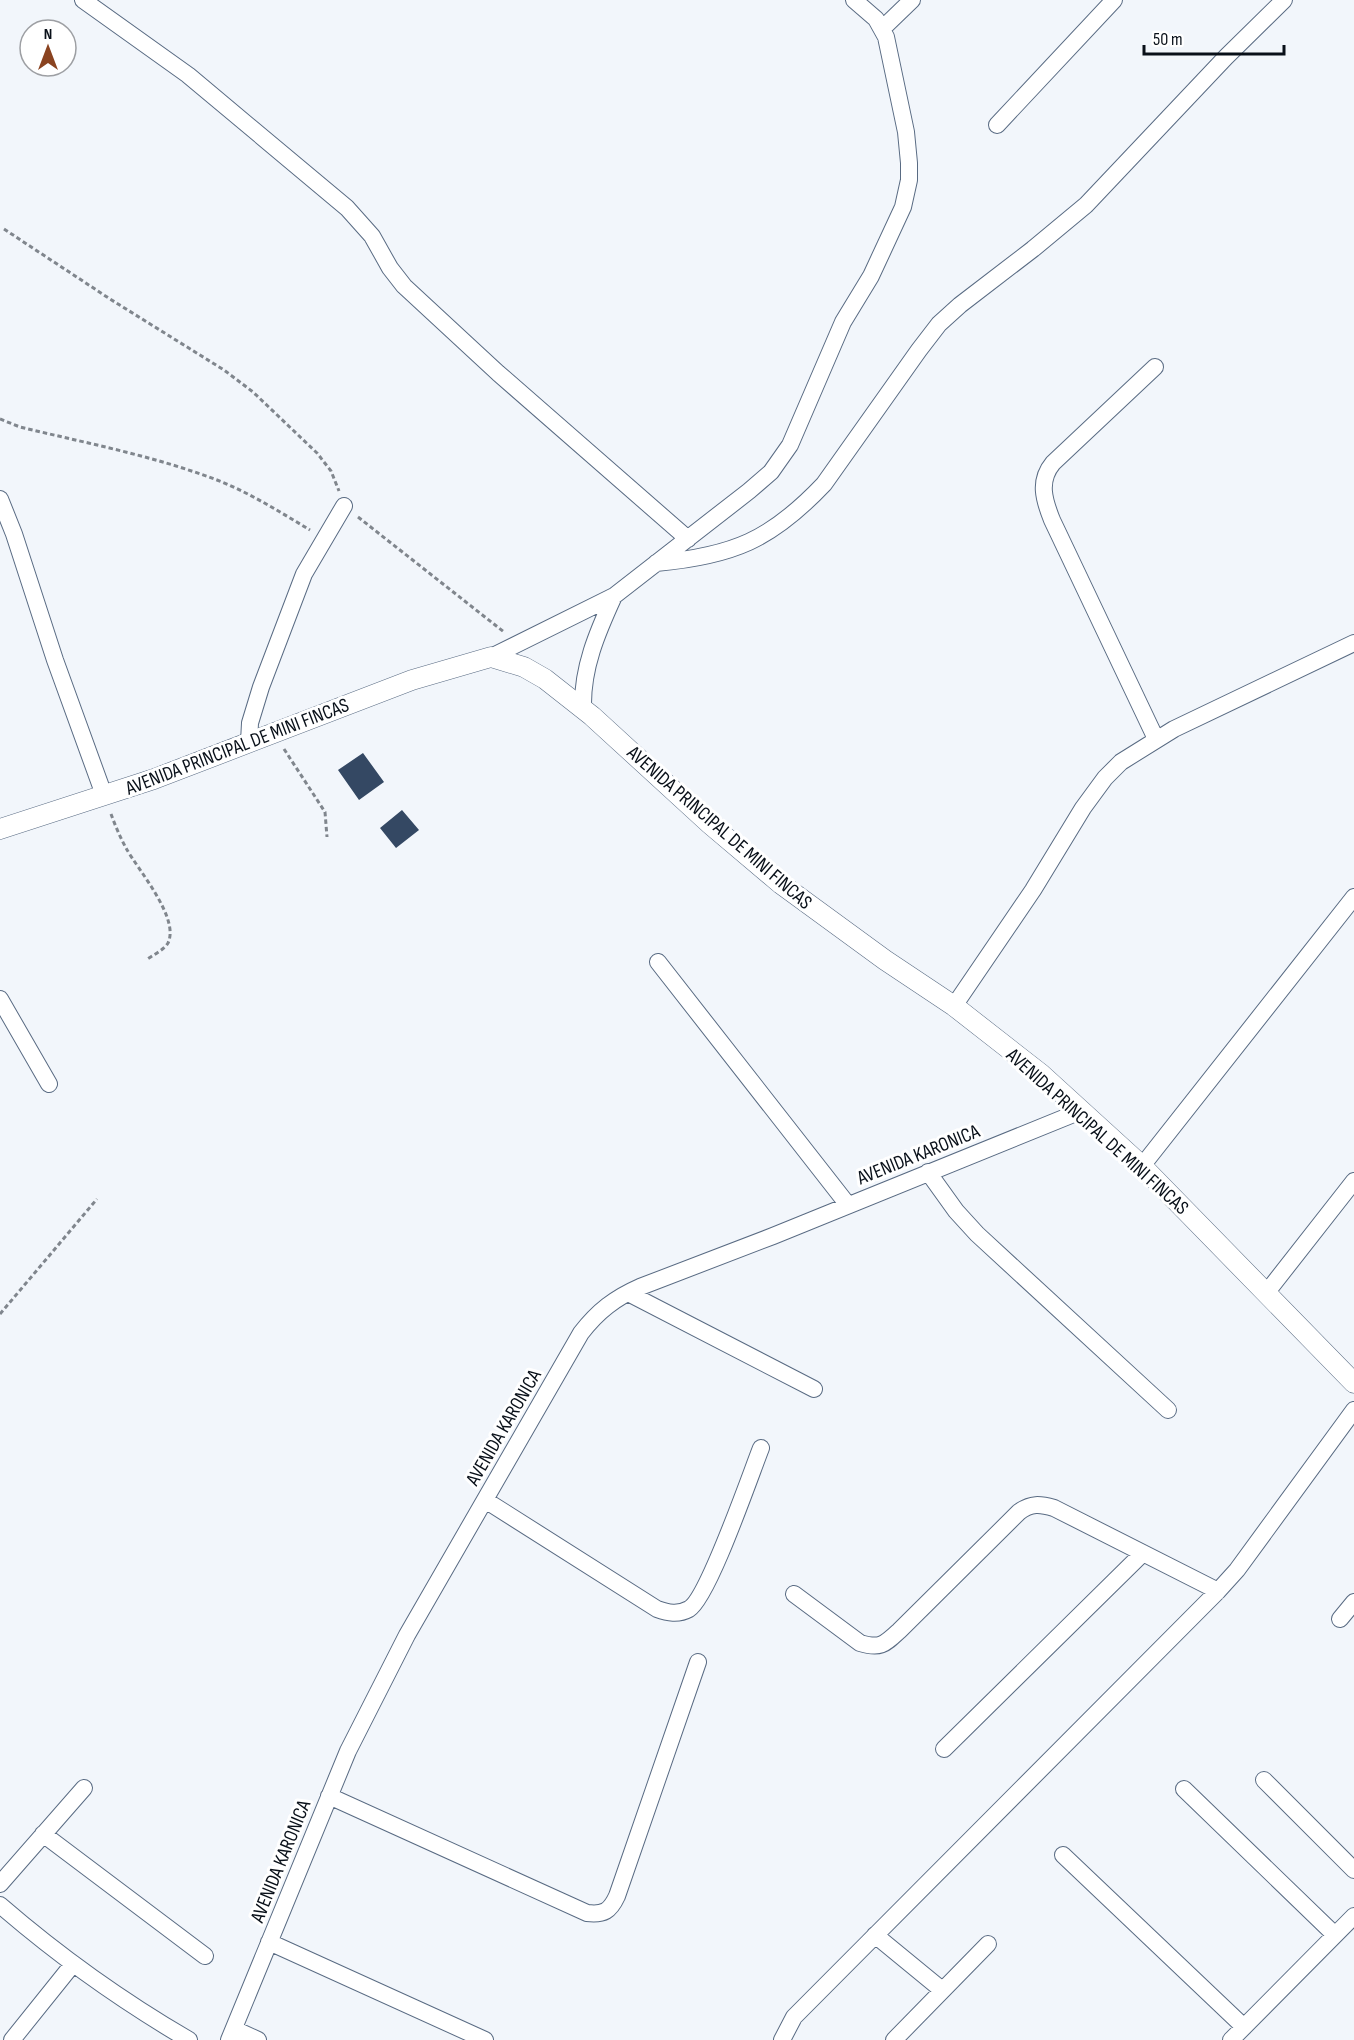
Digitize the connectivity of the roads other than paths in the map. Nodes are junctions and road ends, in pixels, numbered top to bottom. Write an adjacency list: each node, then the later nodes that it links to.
1 (83, 0): 11 (street)
2 (854, 0): 6 (street)
3 (912, 0): 6 (street)
4 (1114, 0): 7 (street)
5 (1284, 0): 12 (street)
6 (883, 28): 11 (street)
7 (998, 125)
8 (1155, 367): 17 (street)
9 (0, 499): 19 (street)
10 (344, 506): 18 (street)
11 (688, 539): 12 (street)
12 (656, 563): 13 (street)
13 (614, 596): 15 (street); 16 (street)
14 (1354, 643): 17 (street)
15 (491, 657): 16 (street, AVENIDA PRINCIPAL DE MINI FINCAS); 18 (street, AVENIDA PRINCIPAL DE MINI FINCAS)
16 (583, 708): 24 (street, AVENIDA PRINCIPAL DE MINI FINCAS)
17 (1156, 739): 24 (street)
18 (249, 742): 19 (street, AVENIDA PRINCIPAL DE MINI FINCAS)
19 (104, 795): 20 (street, AVENIDA PRINCIPAL DE MINI FINCAS)
20 (0, 829)
21 (1354, 897): 27 (street)
22 (658, 962): 30 (street)
23 (0, 999): 25 (street)
24 (954, 1006): 26 (street, AVENIDA PRINCIPAL DE MINI FINCAS)
25 (49, 1084)
26 (1081, 1111): 27 (street, AVENIDA PRINCIPAL DE MINI FINCAS); 28 (street, AVENIDA KARONICA)
27 (1142, 1166): 31 (street, AVENIDA PRINCIPAL DE MINI FINCAS)
28 (928, 1172): 30 (street, AVENIDA KARONICA); 35 (street)
29 (1354, 1181): 31 (street)
30 (848, 1205): 32 (street, AVENIDA KARONICA)
31 (1267, 1292): 33 (street, AVENIDA PRINCIPAL DE MINI FINCAS)
32 (628, 1293): 34 (street); 38 (street, AVENIDA KARONICA)
33 (1354, 1383)
34 (814, 1389)
35 (1168, 1410)
36 (1354, 1410): 40 (street)
37 (760, 1448): 38 (street)
38 (485, 1500): 49 (street, AVENIDA KARONICA)
39 (1143, 1553): 40 (street); 41 (street); 45 (street)
40 (1218, 1591): 56 (street)
41 (794, 1594)
42 (1354, 1602): 43 (street)
43 (1340, 1619)
44 (698, 1662): 49 (street)
45 (944, 1749)
46 (1264, 1780): 52 (street)
47 (84, 1788): 50 (street)
48 (1184, 1790): 57 (street)
49 (329, 1796): 58 (street, AVENIDA KARONICA)
50 (43, 1834): 53 (street); 60 (street)
51 (1063, 1855): 63 (street)
52 (1354, 1870)
53 (0, 1884)
54 (0, 1905): 61 (street)
55 (1354, 1916): 57 (street)
56 (875, 1935): 62 (street); 69 (street)
57 (1335, 1935): 63 (street)
58 (269, 1942): 64 (street, AVENIDA KARONICA); 68 (street)
59 (988, 1944): 62 (street)
60 (205, 1956)
61 (73, 1964): 65 (street); 66 (street)
62 (942, 1990): 70 (street)
63 (1244, 2027): 71 (street)
64 (232, 2035): 67 (street)
65 (12, 2040)
66 (189, 2040)
67 (258, 2040)
68 (485, 2040)
69 (783, 2040)
70 (894, 2040)
71 (1231, 2040)

